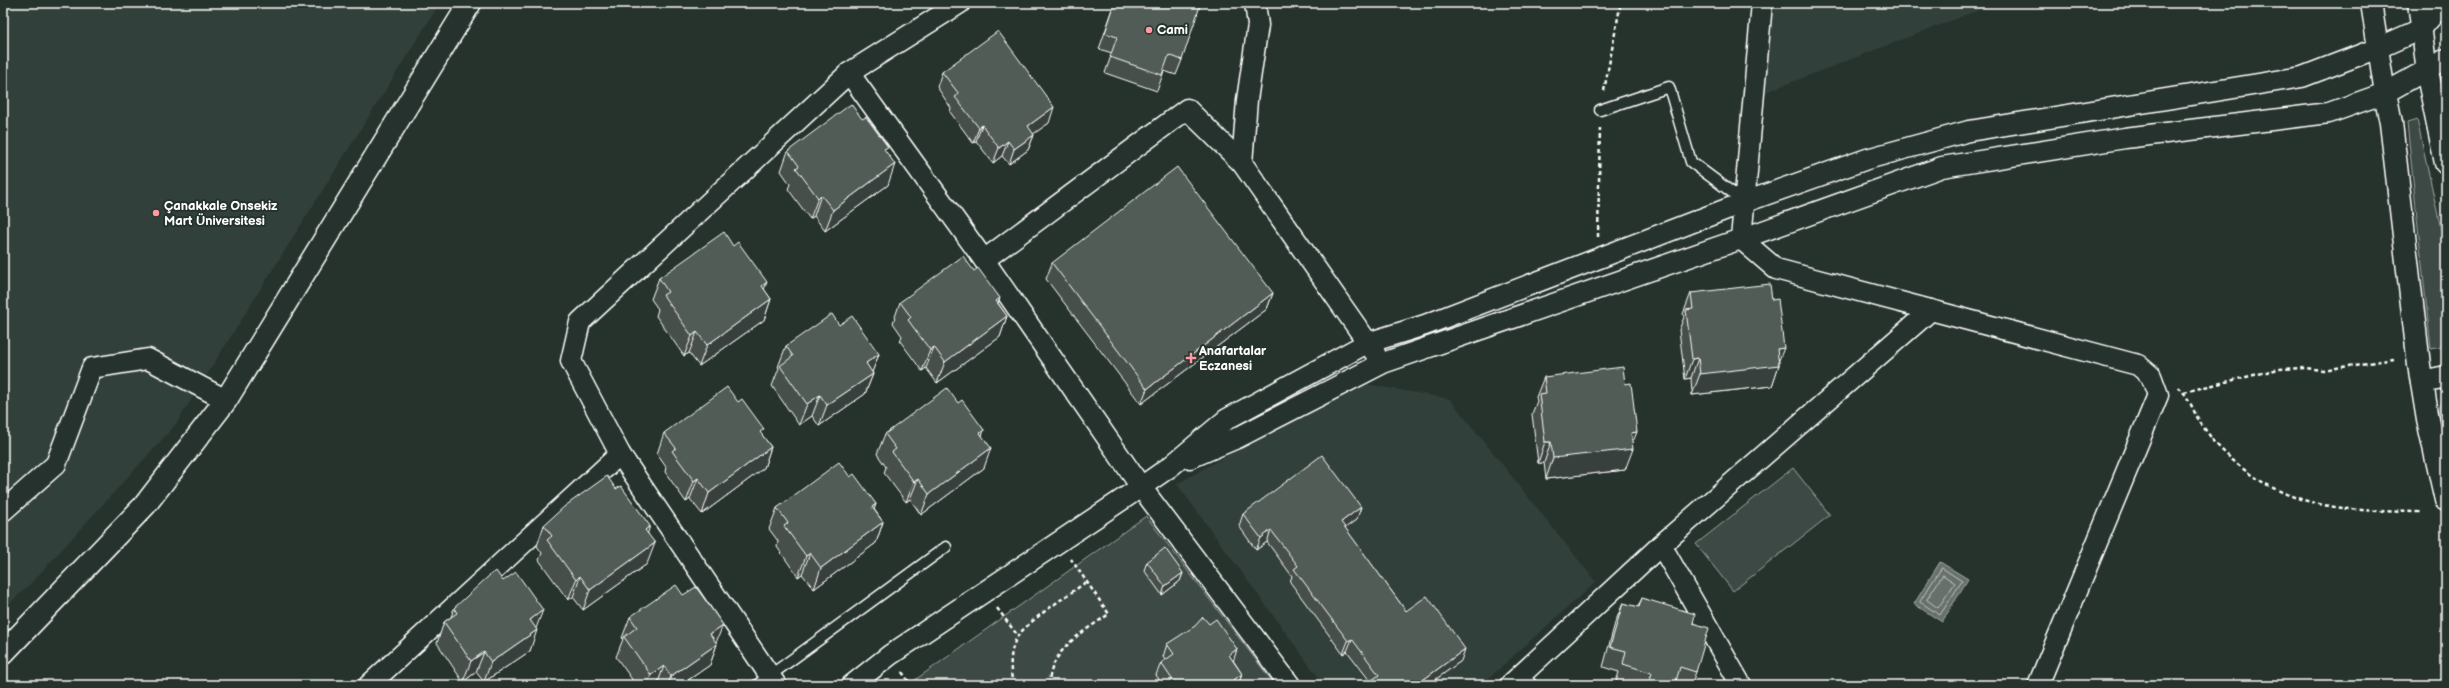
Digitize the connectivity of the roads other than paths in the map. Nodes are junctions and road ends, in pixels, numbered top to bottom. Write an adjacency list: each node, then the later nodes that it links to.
1 (470, 3): 25 (main road)
2 (960, 3): 12 (street)
3 (1255, 3): 15 (street)
4 (1762, 3): 17 (street)
5 (2370, 3): 9 (street)
6 (2418, 3): 8 (street)
7 (2443, 3): 8 (street)
8 (2421, 29): 9 (street); 11 (street)
9 (2378, 48): 13 (street); 17 (street)
10 (2446, 60): 11 (street)
11 (2427, 71): 13 (street); 16 (main road)
12 (849, 73): 19 (street); 26 (street)
13 (2385, 93): 18 (street); 24 (main road)
14 (1600, 110): 17 (lane)
15 (1242, 163): 19 (street); 21 (street)
16 (2446, 163)
17 (1745, 202): 18 (street); 21 (street)
18 (1742, 240): 20 (street); 22 (street)
19 (984, 260): 29 (street)
20 (1931, 310): 32 (street); 41 (street)
21 (1368, 342): 22 (street); 28 (street)
22 (1383, 363): 28 (street)
23 (2446, 377): 24 (main road)
24 (2422, 382): 27 (main road)
25 (226, 400): 31 (street); 34 (main road)
26 (620, 454): 36 (street); 37 (street)
27 (2441, 454): 30 (main road)
28 (1171, 466): 29 (street)
29 (1141, 487): 38 (street); 39 (street)
30 (2446, 500)
31 (3, 511)
32 (1661, 545): 35 (street); 40 (street)
33 (946, 547): 36 (lane)
34 (3, 653)
35 (1521, 681)
36 (768, 682)
37 (368, 685)
38 (852, 685)
39 (1290, 685)
40 (1741, 685)
41 (2038, 685)

